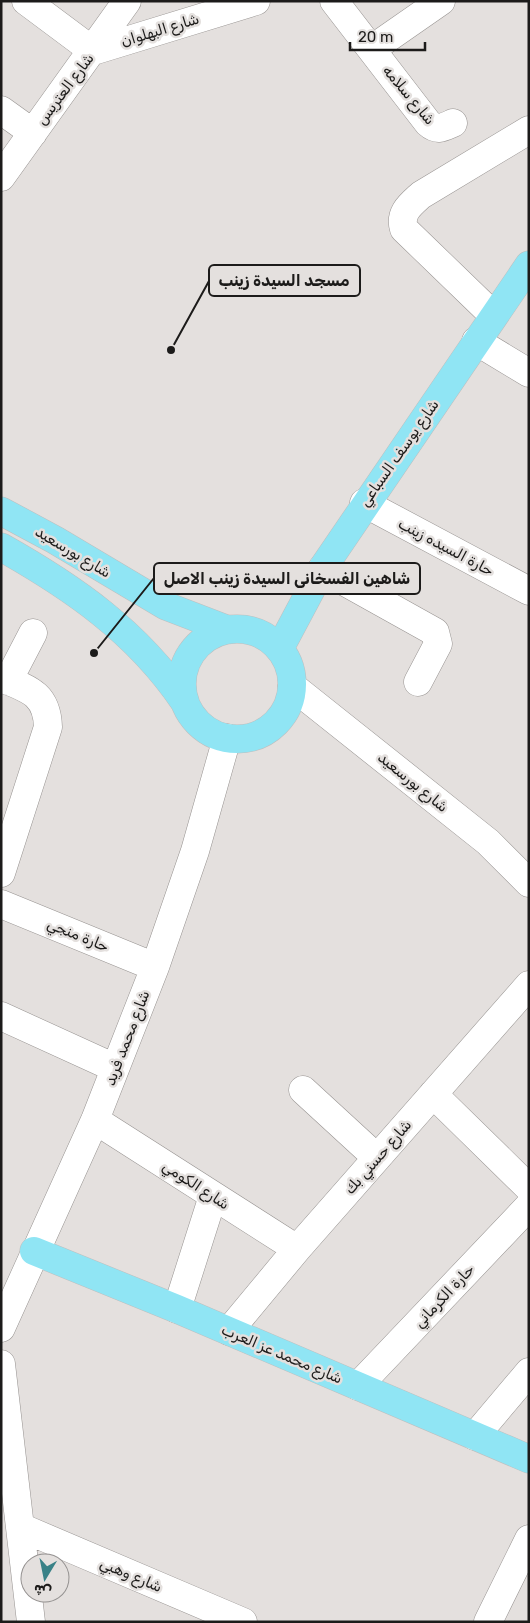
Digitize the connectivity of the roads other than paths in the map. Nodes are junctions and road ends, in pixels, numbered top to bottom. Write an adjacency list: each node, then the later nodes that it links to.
1 (26, 1): 7 (street)
2 (127, 1): 7 (street, شارع العتريس)
3 (256, 1): 7 (street, شارع البهلوان)
4 (334, 1): 6 (street, شارع سلامه)
5 (442, 1): 6 (street)
6 (372, 49): 9 (street, شارع سلامه)
7 (94, 51): 11 (street, شارع العتريس)
8 (1, 110): 11 (street)
9 (453, 123)
10 (529, 130): 14 (street)
11 (32, 133): 12 (street, شارع العتريس)
12 (1, 176)
13 (529, 265): 14 (main road, شارع يوسف السباعي)
14 (494, 315): 15 (main road, شارع يوسف السباعي)
15 (476, 341): 16 (street); 17 (main road, شارع يوسف السباعي)
16 (529, 373)
17 (364, 503): 20 (main road, شارع يوسف السباعي); 21 (street, حارة السيده زينب)
18 (1, 511): 22 (main road, شارع بورسعيد)
19 (1, 547): 28 (main road)
20 (322, 569): 24 (main road, شارع يوسف السباعي); 26 (street)
21 (529, 592)
22 (226, 629): 24 (main road); 28 (main road)
23 (33, 633): 25 (street)
24 (280, 648): 27 (main road)
25 (5, 679): 30 (street)
26 (418, 682)
27 (292, 686): 29 (main road); 31 (street, شارع بورسعيد)
28 (184, 701): 29 (main road)
29 (227, 738): 33 (street, شارع محمد فريد)
30 (1, 873)
31 (529, 883)
32 (1, 904): 33 (street, حارة منجي)
33 (155, 967): 36 (street, شارع محمد فريد)
34 (529, 985): 38 (street, شارع حسني بك)
35 (1, 1016): 36 (street)
36 (115, 1068): 39 (street, شارع محمد فريد)
37 (304, 1090): 40 (street)
38 (433, 1094): 40 (street, شارع حسني بك); 41 (street)
39 (95, 1120): 42 (street, شارع الكومي); 45 (street, شارع محمد فريد)
40 (376, 1158): 44 (street, شارع حسني بك)
41 (529, 1188)
42 (213, 1196): 44 (street, شارع الكومي); 46 (street)
43 (529, 1206): 51 (street, حارة الكرماني)
44 (297, 1249): 48 (street, شارع حسني بك)
45 (34, 1251): 46 (main road, شارع محمد عز العرب); 47 (street, شارع محمد فريد)
46 (178, 1309): 48 (main road, شارع محمد عز العرب)
47 (3, 1316)
48 (228, 1331): 51 (main road, شارع محمد عز العرب)
49 (1, 1364): 54 (street)
50 (529, 1372): 52 (street)
51 (358, 1386): 52 (main road, شارع محمد عز العرب)
52 (475, 1436): 53 (main road, شارع محمد عز العرب)
53 (529, 1459)
54 (20, 1527): 56 (street); 57 (street, شارع وهبي)
55 (529, 1539): 58 (street)
56 (31, 1622)
57 (243, 1622)
58 (488, 1622)

